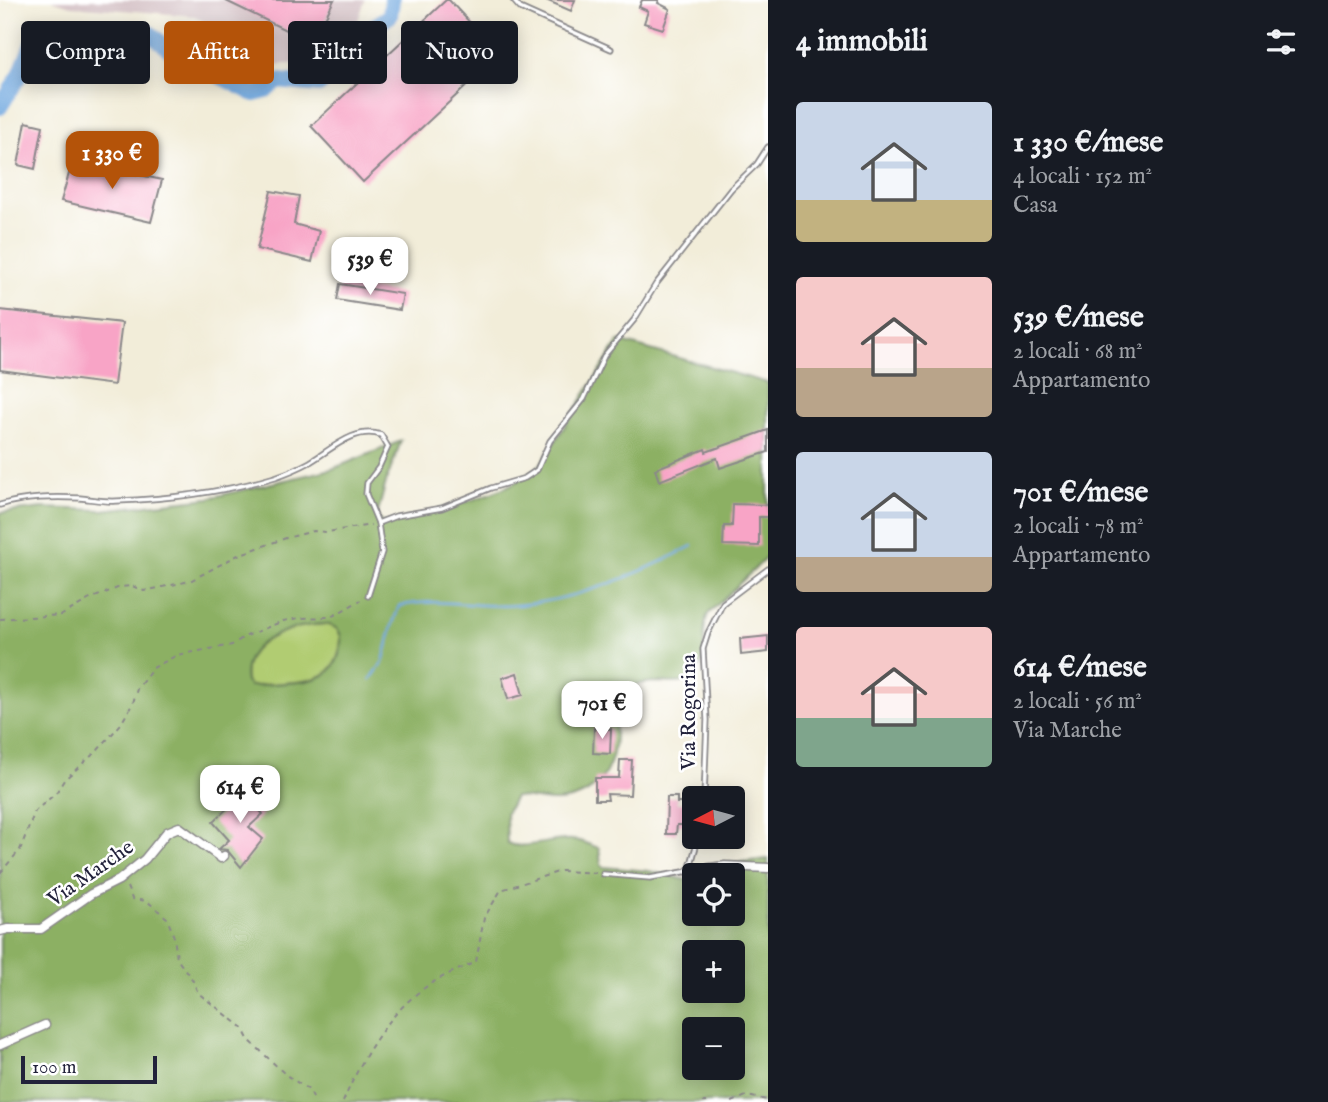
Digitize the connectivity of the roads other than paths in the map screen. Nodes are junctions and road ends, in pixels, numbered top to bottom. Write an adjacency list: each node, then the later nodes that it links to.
1 (513, 0): 2 (lane)
2 (611, 49)
3 (768, 147): 5 (lane)
4 (0, 505): 5 (lane)
5 (378, 523): 7 (lane)
6 (768, 569): 8 (lane, Via Rogorina)
7 (368, 596)
8 (704, 786)
9 (224, 856): 14 (street, Via Marche)
10 (745, 867): 11 (street)
11 (768, 868)
12 (682, 872): 13 (lane)
13 (603, 874)
14 (0, 931)
15 (45, 1025): 16 (street)
16 (0, 1045)

